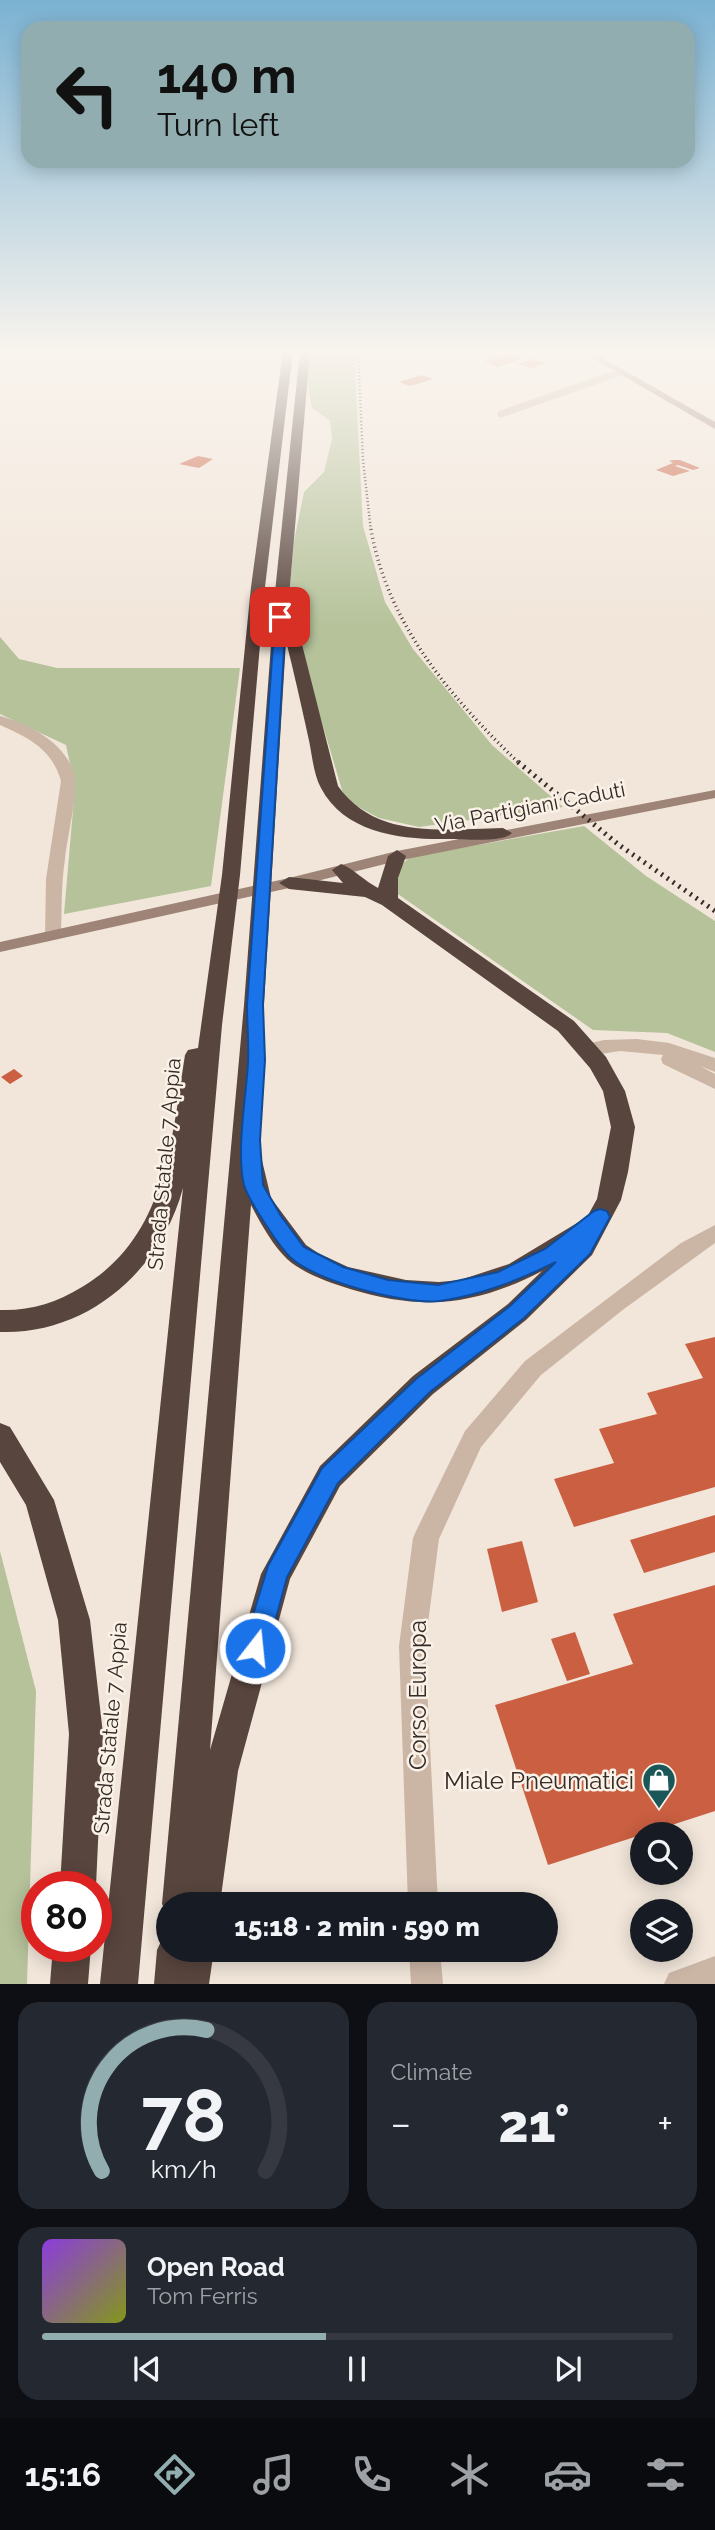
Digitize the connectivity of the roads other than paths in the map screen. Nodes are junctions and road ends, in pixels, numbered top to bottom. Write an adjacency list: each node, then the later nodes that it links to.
1 (276, 444): 14 (highway, Strada Statale 7 Appia)
2 (297, 444): 3 (highway)
3 (282, 592): 6 (highway); 13 (highway)
4 (0, 720): 11 (street)
5 (715, 794): 6 (main road, Via Partigiani Caduti)
6 (503, 833): 7 (main road, Via Partigiani Caduti)
7 (397, 856): 8 (main road, Via Partigiani Caduti); 10 (highway)
8 (347, 868): 9 (main road, Via Partigiani Caduti); 10 (highway)
9 (289, 883): 10 (highway); 11 (main road, Via Partigiani Caduti)
10 (389, 901): 15 (highway)
11 (53, 935): 12 (main road, Via Partigiani Caduti)
12 (0, 947)
13 (255, 1005): 20 (highway); 25 (highway)
14 (211, 1025): 22 (highway); 34 (highway, Strada Statale 7 Appia)
15 (588, 1050): 16 (street); 20 (highway)
16 (652, 1050): 17 (street); 18 (street); 19 (street)
17 (715, 1065)
18 (715, 1082)
19 (715, 1092)
20 (600, 1217): 26 (highway)
21 (715, 1233): 27 (street, Corso Europa)
22 (0, 1321)
23 (0, 1436): 24 (highway)
24 (79, 1871)
25 (181, 1892)
26 (204, 1892)
27 (422, 1892)
28 (71, 1962): 33 (highway)
29 (175, 1962): 35 (highway)
30 (193, 1962): 36 (highway)
31 (426, 1962): 37 (street)
32 (715, 1972): 38 (street)
33 (69, 1984)
34 (119, 1984)
35 (173, 1984)
36 (190, 1984)
37 (427, 1984)
38 (680, 1984)

